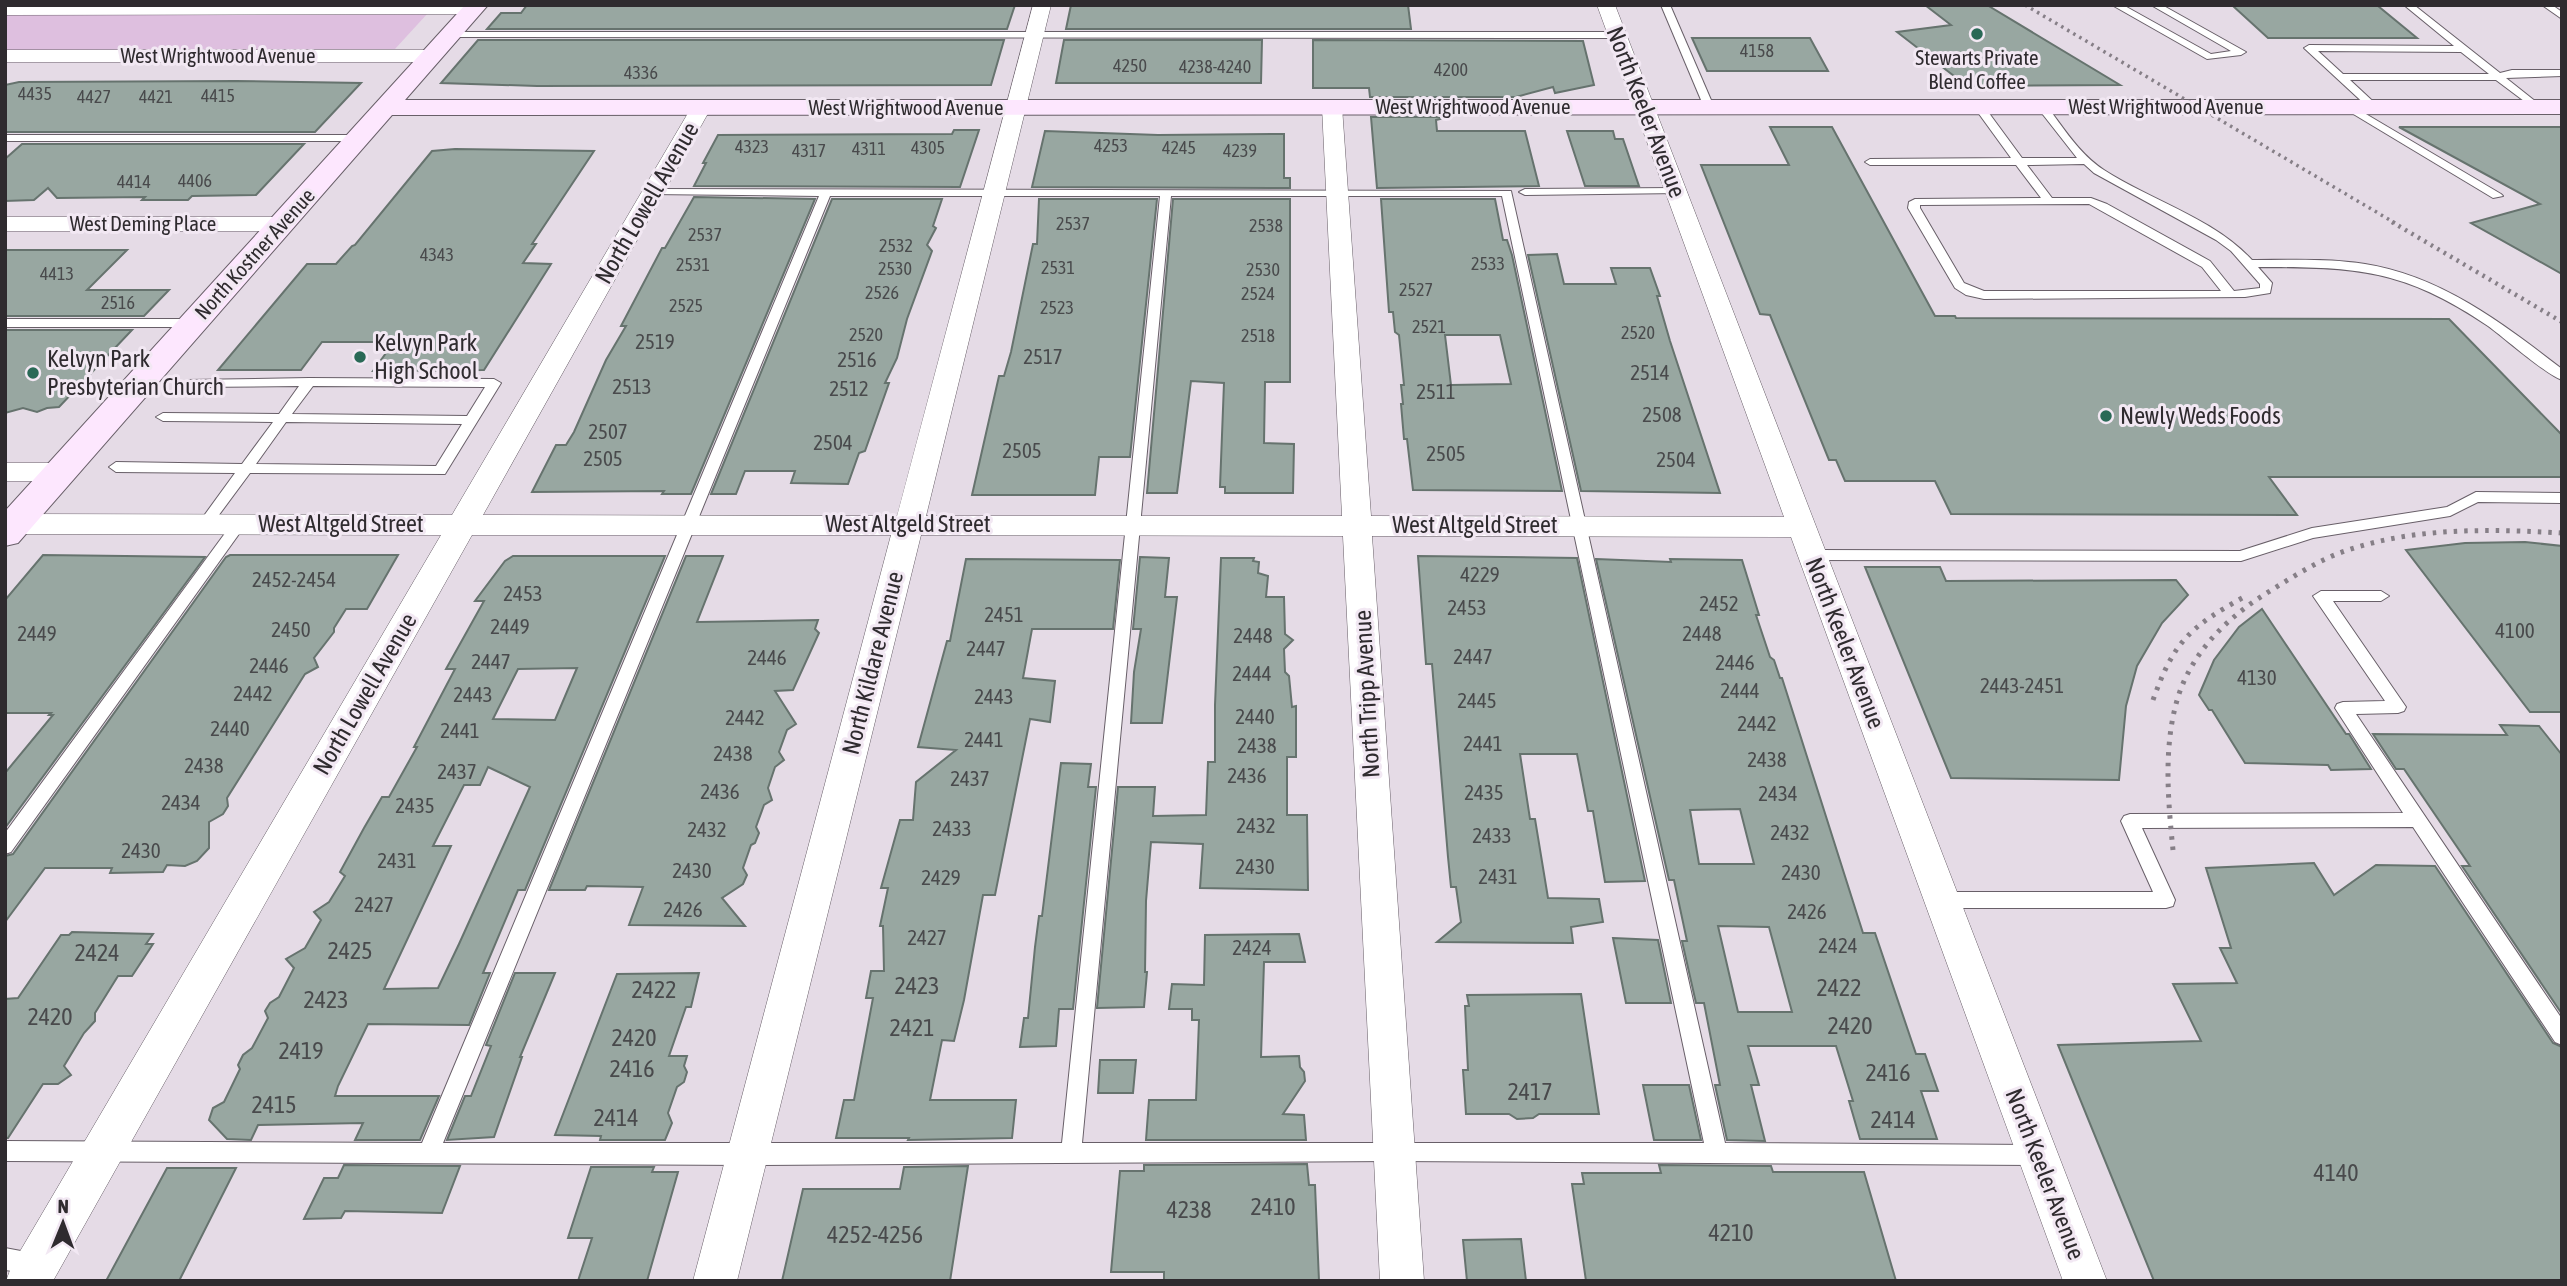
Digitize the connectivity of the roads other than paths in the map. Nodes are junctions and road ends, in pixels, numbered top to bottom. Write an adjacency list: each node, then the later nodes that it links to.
1 (1042, 5): 12 (street, North Kildare Avenue)
2 (1606, 5): 13 (street, North Keeler Avenue)
3 (1665, 5): 22 (lane)
4 (2116, 5): 5 (lane)
5 (2155, 5)
6 (2408, 5): 14 (lane)
7 (2546, 5): 10 (lane)
8 (475, 7): 9 (street, West Wrightwood Avenue); 11 (street, North Kostner Avenue)
9 (5, 9)
10 (2562, 16)
11 (450, 35): 12 (lane); 16 (street, North Kostner Avenue)
12 (1035, 35): 13 (lane); 30 (street, North Kildare Avenue)
13 (1617, 35): 21 (street, North Keeler Avenue)
14 (2463, 49): 18 (lane); 19 (lane)
15 (5, 56): 16 (street, West Wrightwood Avenue)
16 (431, 56): 28 (street, North Kostner Avenue)
17 (2562, 74): 19 (lane)
18 (2340, 77): 19 (lane); 25 (lane)
19 (2498, 77): 26 (lane)
20 (1332, 107): 21 (street, West Wrightwood Avenue); 30 (street, West Wrightwood Avenue); 42 (street, North Tripp Avenue)
21 (1644, 107): 22 (street, West Wrightwood Avenue); 36 (street, North Keeler Avenue)
22 (1709, 107): 23 (street, West Wrightwood Avenue)
23 (1979, 107): 24 (street, West Wrightwood Avenue); 33 (lane)
24 (2042, 107): 25 (street, West Wrightwood Avenue); 34 (lane)
25 (2361, 107): 26 (street, West Wrightwood Avenue); 43 (lane)
26 (2536, 107): 27 (street, West Wrightwood Avenue)
27 (2562, 107)
28 (385, 108): 29 (street, West Wrightwood Avenue); 32 (street, North Kostner Avenue)
29 (701, 108): 30 (street, West Wrightwood Avenue); 37 (street, North Lowell Avenue)
30 (1016, 108): 39 (street, North Kildare Avenue)
31 (5, 138): 32 (lane)
32 (358, 138): 45 (street, North Kostner Avenue)
33 (2019, 161): 34 (lane); 35 (lane); 44 (lane)
34 (2087, 161): 47 (lane)
35 (1870, 162)
36 (1676, 191): 41 (lane); 71 (street, North Keeler Avenue)
37 (653, 192): 38 (lane); 64 (street, North Lowell Avenue)
38 (826, 192): 39 (lane); 65 (lane)
39 (994, 192): 40 (lane); 66 (street, North Kildare Avenue)
40 (1166, 192): 42 (lane); 67 (lane)
41 (1525, 192)
42 (1337, 193): 68 (street, North Tripp Avenue); 69 (lane)
43 (2497, 197)
44 (2048, 200): 48 (lane); 48 (lane)
45 (281, 224): 46 (street, West Deming Place); 50 (street, North Kostner Avenue)
46 (5, 225)
47 (2249, 264): 48 (lane); 51 (lane)
48 (2229, 293)
49 (5, 323): 50 (lane)
50 (194, 323): 60 (street, North Kostner Avenue)
51 (2562, 376)
52 (309, 382): 53 (lane); 55 (lane); 56 (lane)
53 (193, 383)
54 (163, 417): 55 (lane)
55 (283, 418): 56 (lane); 58 (lane)
56 (471, 420): 58 (lane)
57 (116, 467): 58 (lane)
58 (246, 468): 62 (lane)
59 (5, 472): 60 (street)
60 (60, 472): 70 (street, North Kostner Avenue)
61 (2562, 498): 71 (lane)
62 (205, 524): 63 (street, West Altgeld Street); 70 (street, West Altgeld Street)
63 (239, 524): 64 (street, West Altgeld Street); 74 (lane)
64 (462, 524): 65 (street, West Altgeld Street); 78 (street, North Lowell Avenue)
65 (688, 524): 66 (street, West Altgeld Street); 80 (lane)
66 (909, 524): 67 (street, West Altgeld Street); 83 (street, North Kildare Avenue)
67 (1133, 524): 68 (street, West Altgeld Street); 81 (lane)
68 (1357, 524): 69 (street, West Altgeld Street); 79 (street, North Tripp Avenue)
69 (1580, 526): 71 (street, West Altgeld Street); 82 (lane)
70 (10, 529)
71 (1807, 541): 75 (street, North Keeler Avenue)
72 (2381, 596): 73 (lane)
73 (2415, 820): 75 (lane); 76 (lane)
74 (5, 847)
75 (1942, 900): 84 (street, North Keeler Avenue)
76 (2562, 1037)
77 (5, 1151): 78 (lane)
78 (103, 1151): 80 (lane); 86 (street, North Lowell Avenue)
79 (1394, 1151): 81 (lane); 82 (lane); 88 (street, North Tripp Avenue)
80 (428, 1153): 83 (lane)
81 (1072, 1153): 83 (lane)
82 (1717, 1153): 84 (lane)
83 (747, 1155): 87 (street, North Kildare Avenue)
84 (2038, 1155): 89 (street, North Keeler Avenue)
85 (5, 1259): 86 (lane)
86 (33, 1272)
87 (715, 1281)
88 (1402, 1281)
89 (2085, 1281)

